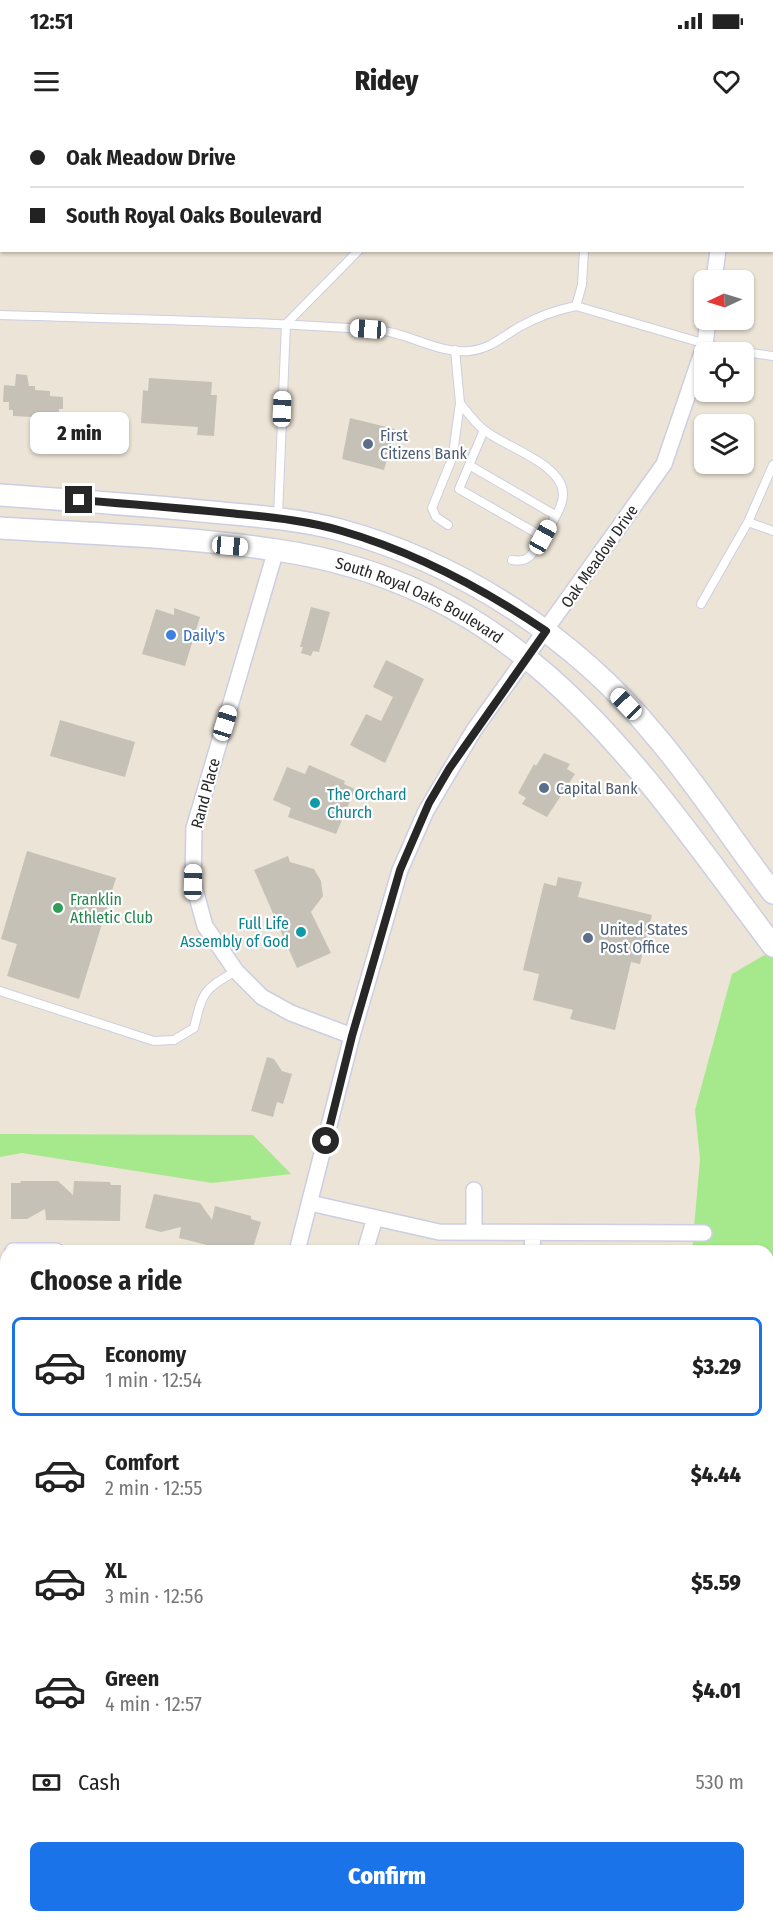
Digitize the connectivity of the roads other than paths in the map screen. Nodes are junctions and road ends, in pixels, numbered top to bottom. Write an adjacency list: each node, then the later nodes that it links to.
1 (357, 252): 7 (lane)
2 (584, 252): 5 (lane)
3 (718, 252): 4 (street)
4 (715, 270)
5 (576, 306): 8 (lane); 9 (lane)
6 (0, 315): 7 (lane)
7 (286, 324): 9 (lane); 21 (lane)
8 (698, 342)
9 (455, 350): 13 (lane)
10 (754, 353): 11 (lane)
11 (773, 356)
12 (694, 376): 30 (street, Oak Meadow Drive)
13 (460, 403): 14 (lane); 15 (lane)
14 (484, 430): 17 (lane); 20 (lane)
15 (454, 446)
16 (453, 456): 23 (lane)
17 (469, 465): 20 (lane); 26 (lane)
18 (773, 465): 22 (lane)
19 (0, 495): 21 (main road, South Royal Oaks Boulevard)
20 (555, 515): 26 (lane)
21 (278, 518): 30 (main road, South Royal Oaks Boulevard)
22 (748, 522): 25 (lane); 29 (lane)
23 (448, 525)
24 (0, 528): 27 (main road, South Royal Oaks Boulevard)
25 (773, 531)
26 (543, 537): 28 (lane)
27 (276, 550): 31 (main road, South Royal Oaks Boulevard); 34 (street, Rand Place)
28 (512, 560)
29 (701, 604)
30 (546, 631): 31 (street, Oak Meadow Drive); 32 (main road, South Royal Oaks Boulevard)
31 (527, 657): 33 (main road, South Royal Oaks Boulevard); 36 (street, Oak Meadow Drive)
32 (773, 893)
33 (773, 946)
34 (236, 971): 35 (lane); 36 (street, Rand Place)
35 (0, 991)
36 (352, 1036): 38 (street, Oak Meadow Drive)
37 (474, 1190): 40 (street)
38 (310, 1203): 39 (street); 43 (street, Oak Meadow Drive)
39 (375, 1218): 40 (street); 44 (street)
40 (474, 1233): 41 (street)
41 (533, 1233): 42 (street); 45 (street)
42 (704, 1233)
43 (299, 1245)
44 (367, 1245)
45 (532, 1245)

